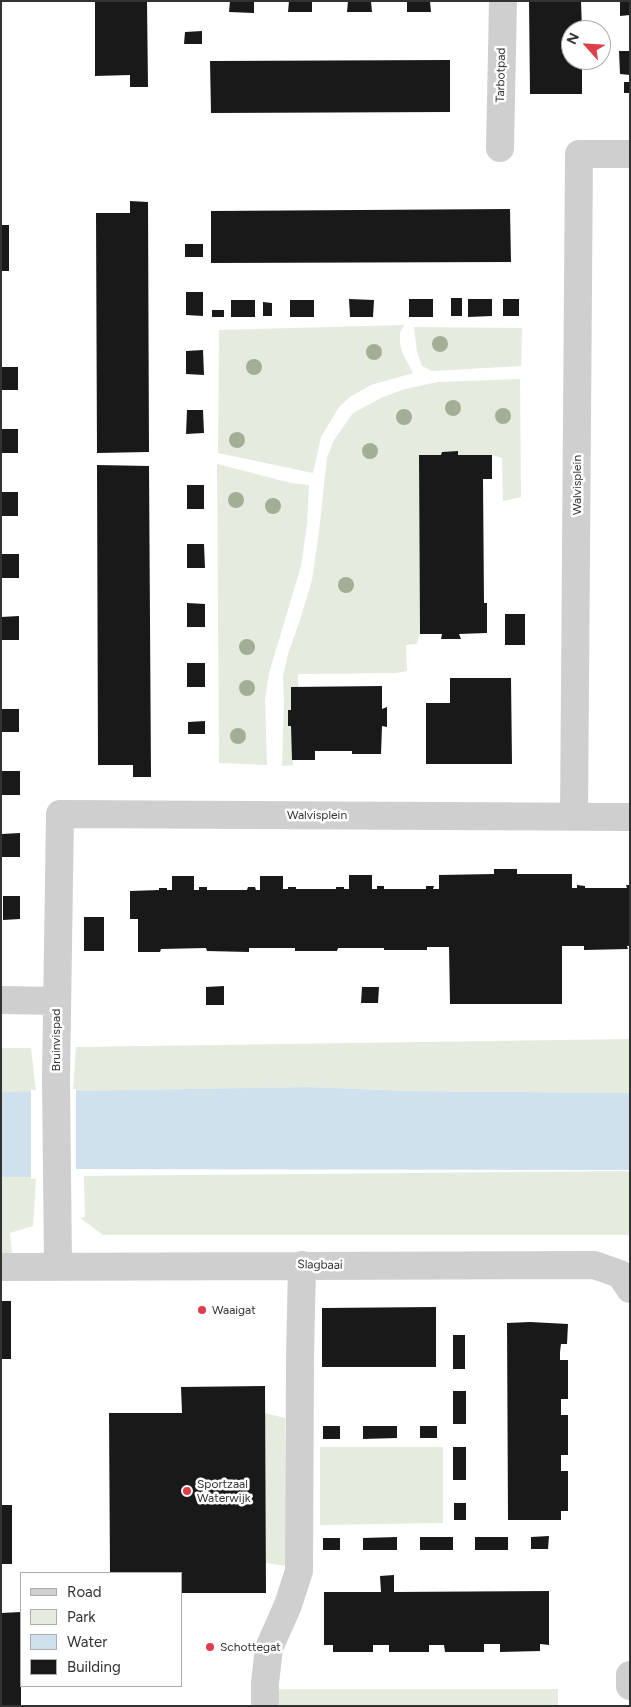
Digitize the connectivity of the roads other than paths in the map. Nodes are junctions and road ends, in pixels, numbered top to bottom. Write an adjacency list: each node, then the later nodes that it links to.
1 (503, 1): 2 (street, Tarbotpad)
2 (500, 148)
3 (630, 154): 5 (street, Walvisplein)
4 (60, 814): 5 (street, Walvisplein); 8 (street, Bruinvispad)
5 (574, 816): 6 (street, Walvisplein)
6 (630, 818)
7 (1, 1000): 8 (street)
8 (56, 1001): 11 (street, Bruinvispad)
9 (302, 1265): 11 (street, Slagbaai); 12 (street, Slagbaai); 15 (street)
10 (1, 1266): 11 (street, Slagbaai)
11 (58, 1266)
12 (630, 1290)
13 (630, 1675): 14 (street)
14 (630, 1686)
15 (265, 1706)

